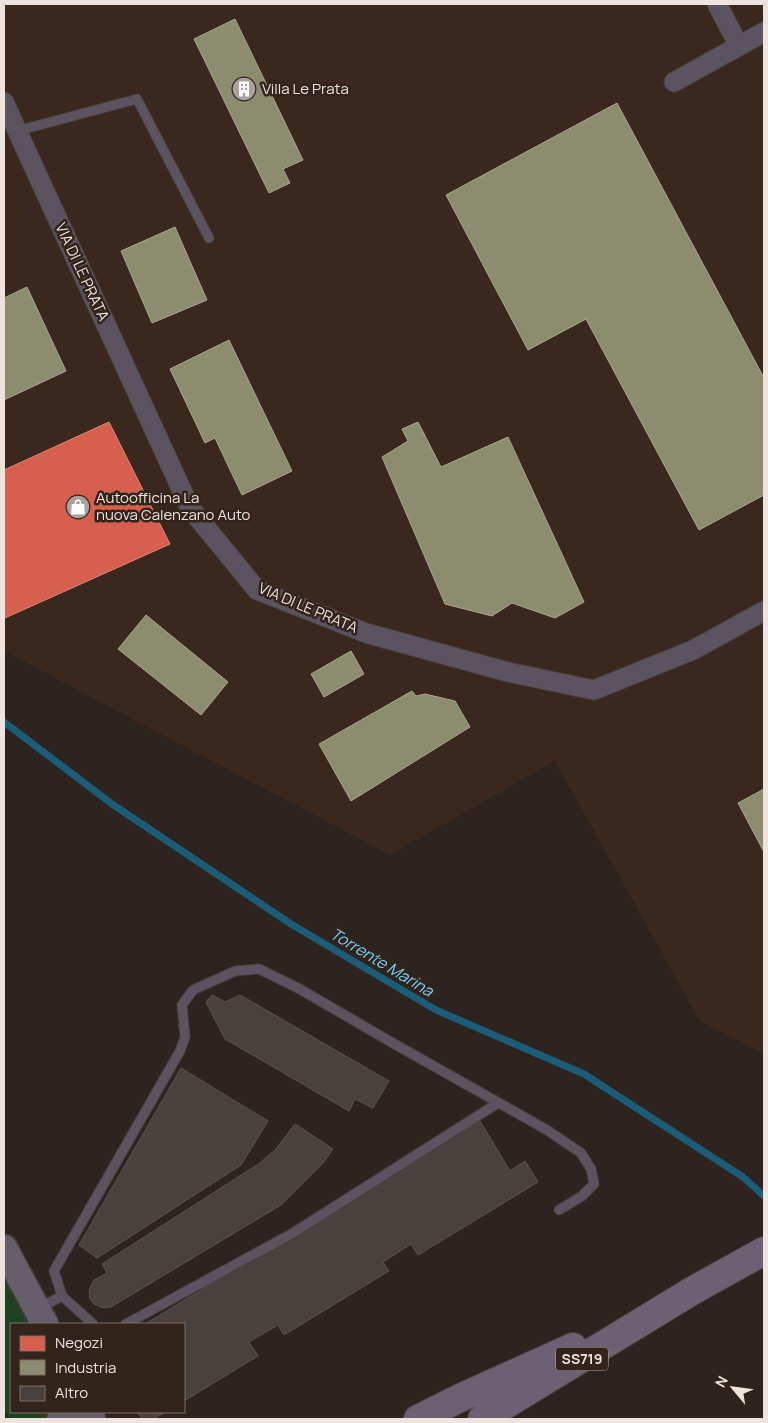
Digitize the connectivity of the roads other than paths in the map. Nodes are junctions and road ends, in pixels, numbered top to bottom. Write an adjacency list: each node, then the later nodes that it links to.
1 (717, 4): 3 (street)
2 (764, 32): 3 (street)
3 (739, 46): 4 (street)
4 (674, 82)
5 (4, 102): 6 (street, VIA DI LE PRATA)
6 (17, 131): 7 (lane); 8 (street, VIA DI LE PRATA)
7 (209, 238)
8 (764, 611)
9 (498, 1102): 10 (lane); 14 (lane); 17 (lane)
10 (560, 1210)
11 (4, 1248): 15 (street)
12 (764, 1251): 13 (highway, SS719)
13 (687, 1295): 18 (highway); 19 (highway, SS719); 20 (highway)
14 (62, 1296): 15 (lane); 16 (lane)
15 (41, 1317)
16 (92, 1323)
17 (128, 1323)
18 (418, 1419)
19 (482, 1419)
20 (520, 1419)

